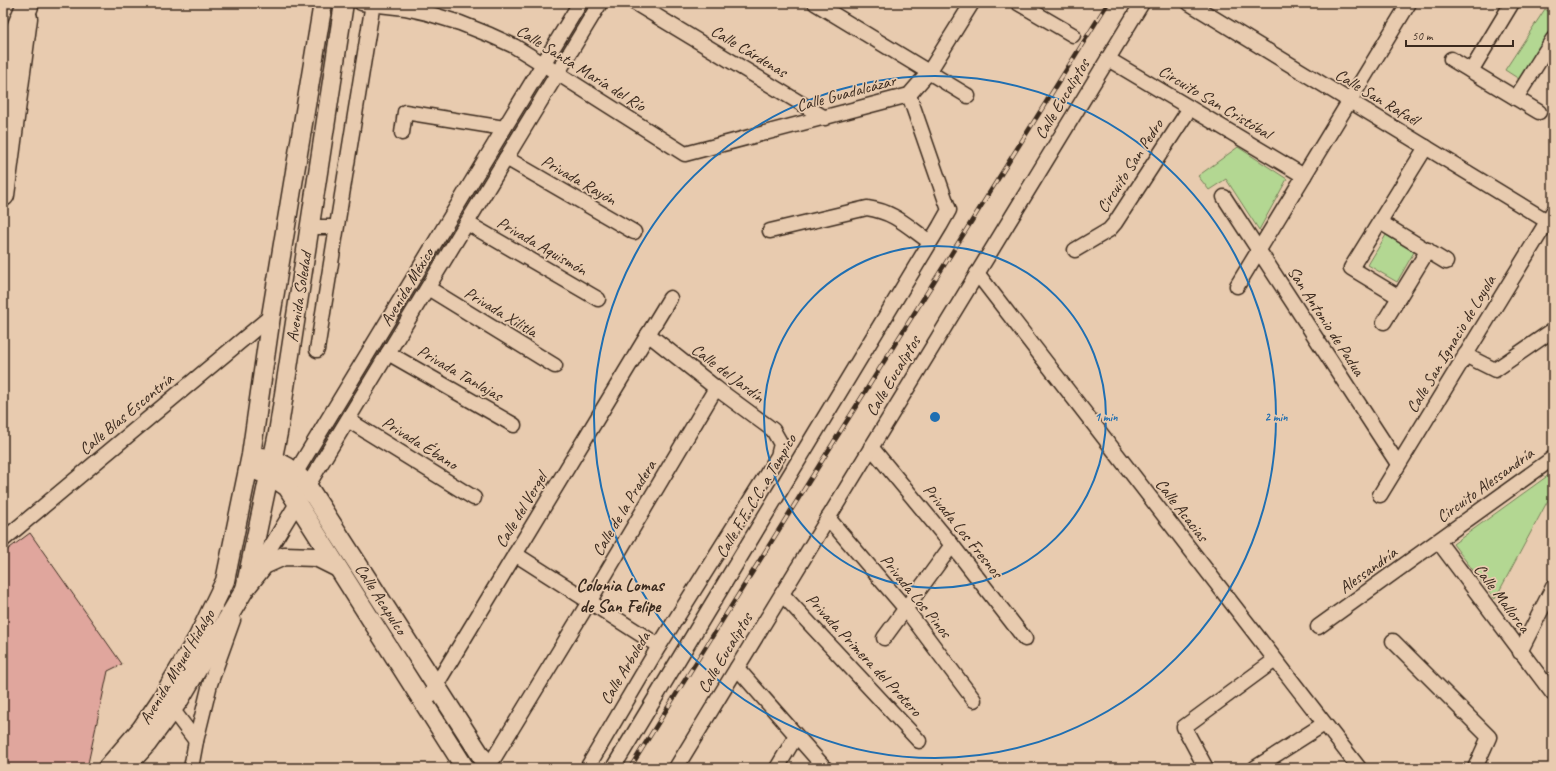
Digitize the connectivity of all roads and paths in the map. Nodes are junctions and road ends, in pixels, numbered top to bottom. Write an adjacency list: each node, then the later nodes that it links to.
1 (323, 3): 57 (street, Avenida Soledad)
2 (344, 3): 42 (street, Avenida Soledad)
3 (580, 3): 20 (street, Avenida México)
4 (600, 3): 23 (street, Avenida México)
5 (635, 3): 30 (street, Calle Cárdenas)
6 (815, 3): 22 (street)
7 (972, 3): 22 (street, Calle Guadalcázar)
8 (1018, 3): 15 (street)
9 (1142, 3): 17 (street, Calle Eucaliptos)
10 (1189, 3): 27 (street, Calle San Rafaél)
11 (1409, 3): 27 (street)
12 (1512, 3): 21 (street)
13 (369, 4): 20 (street, Calle Santa María del Río); 43 (street)
14 (27, 5): 19 (main road); 37 (main road)
15 (1073, 35)
16 (1553, 39): 26 (street)
17 (1108, 59): 28 (street, Circuito San Cristóbal); 51 (street, Calle Eucaliptos)
18 (1451, 59): 21 (street)
19 (3, 64)
20 (543, 64): 23 (street, Calle Santa María del Río); 31 (street, Avenida México)
21 (1471, 71): 26 (street)
22 (929, 72): 24 (street, Calle Guadalcázar); 25 (street)
23 (558, 73): 34 (street, Calle Santa María del Río); 35 (street, Avenida México)
24 (909, 95): 30 (street, Calle Guadalcázar); 46 (street, Calle F.F. C.C. a Tampico)
25 (968, 96)
26 (1516, 98): 29 (street)
27 (1350, 101): 33 (street, Calle San Rafaél); 36 (street)
28 (1190, 108): 36 (street, Circuito San Cristóbal); 47 (street, Circuito San Pedro)
29 (1539, 112)
30 (825, 118): 34 (street, Calle Guadalcázar)
31 (504, 128): 32 (street); 74 (street, Avenida México)
32 (402, 133)
33 (1426, 147): 39 (street, Calle San Rafaél); 40 (street)
34 (685, 154)
35 (506, 158): 41 (street, Avenida México); 45 (street, Privada Rayón)
36 (1304, 176): 48 (street)
37 (3, 195)
38 (1224, 197): 48 (street, San Antonio de Padua)
39 (1550, 216): 63 (street, Calle San Ignacio de Loyola)
40 (1380, 222): 49 (street); 54 (street)
41 (467, 223): 53 (street, Avenida México); 56 (street, Privada Aquismón)
42 (310, 227): 43 (street); 73 (street, Avenida Soledad)
43 (336, 227): 61 (street)
44 (770, 231): 46 (street)
45 (634, 232)
46 (930, 242): 113 (street, Calle F.F. C.C. a Tampico)
47 (1075, 250)
48 (1259, 250): 52 (street); 72 (street, San Antonio de Padua)
49 (1428, 250): 50 (street); 54 (street)
50 (1446, 262)
51 (977, 273): 69 (street, Calle Eucaliptos); 96 (street, Calle Acacias)
52 (1238, 286)
53 (428, 288): 62 (street, Avenida México); 64 (street, Privada Xilitla)
54 (1399, 296): 58 (street)
55 (670, 298): 60 (street, Calle del Vergel)
56 (598, 299)
57 (271, 316): 71 (street, Avenida Soledad); 79 (street, Calle Blas Escontría)
58 (1384, 322)
59 (1553, 330): 63 (street)
60 (648, 334): 65 (street, Calle del Jardín); 82 (street, Calle del Vergel)
61 (317, 350)
62 (388, 353): 66 (street, Avenida México); 67 (street, Privada Tanlajas)
63 (1466, 355): 72 (street, Calle San Ignacio de Loyola)
64 (555, 366)
65 (716, 388): 68 (street, Calle del Jardín); 88 (street, Calle de la Pradera)
66 (348, 420): 74 (street, Avenida México); 76 (street, Privada Ébano)
67 (514, 425)
68 (781, 444): 94 (street, Calle Arboleda)
69 (871, 447): 78 (street, Calle Eucaliptos); 81 (street, Privada Los Fresnos)
70 (1553, 458): 80 (street, Circuito Alessandría)
71 (250, 462): 73 (street, Calle Acapulco); 84 (street, Avenida Soledad)
72 (1398, 464): 75 (street, Calle San Ignacio de Loyola)
73 (271, 468): 74 (street, Calle Acapulco); 86 (street, Avenida Soledad)
74 (296, 482): 77 (street, Calle Acapulco); 98 (street, Calle Acapulco)
75 (1380, 495)
76 (474, 498)
77 (297, 502): 83 (street, Calle Acapulco); 86 (street)
78 (828, 518): 87 (street, Calle Eucaliptos); 89 (street, Privada Los Pinos)
79 (3, 540)
80 (1438, 541): 90 (street, Alessandría); 95 (street, Calle Mallorca)
81 (952, 545): 89 (street); 92 (street, Privada Los Fresnos)
82 (515, 554): 88 (street); 98 (street, Calle del Vergel)
83 (336, 567): 86 (street); 101 (street, Calle Acapulco)
84 (224, 581): 108 (street, Avenida Miguel Hidalgo)
85 (1553, 587): 95 (street)
86 (244, 589): 102 (street, Avenida Miguel Hidalgo); 105 (street)
87 (782, 594): 97 (street, Calle Eucaliptos); 106 (street, Privada Primera del Protero)
88 (589, 602): 94 (street); 107 (street, Calle de la Pradera)
89 (905, 608): 91 (street); 100 (street, Privada Los Pinos)
90 (1318, 627)
91 (884, 638)
92 (1025, 639)
93 (1393, 641): 120 (street)
94 (659, 646): 112 (street, Calle Arboleda)
95 (1520, 652): 99 (street, Calle Mallorca)
96 (1274, 660): 103 (street, Calle Acacias); 117 (street)
97 (736, 668): 104 (street); 114 (street, Calle Eucaliptos)
98 (436, 684): 101 (street, Calle del Vergel); 107 (street, Calle Acapulco)
99 (1553, 694)
100 (974, 700)
101 (424, 705): 111 (street, Calle Acapulco)
102 (172, 709): 105 (street); 109 (street, Avenida Miguel Hidalgo)
103 (1324, 724): 118 (street); 119 (street, Calle Acacias)
104 (796, 736): 115 (street); 116 (street)
105 (196, 741): 110 (street)
106 (919, 742)
107 (487, 767)
108 (107, 768)
109 (125, 768)
110 (191, 768)
111 (464, 768)
112 (587, 768)
113 (613, 768)
114 (676, 768)
115 (777, 768)
116 (825, 768)
117 (1206, 768)
118 (1255, 768)
119 (1359, 768)
120 (1475, 768)

